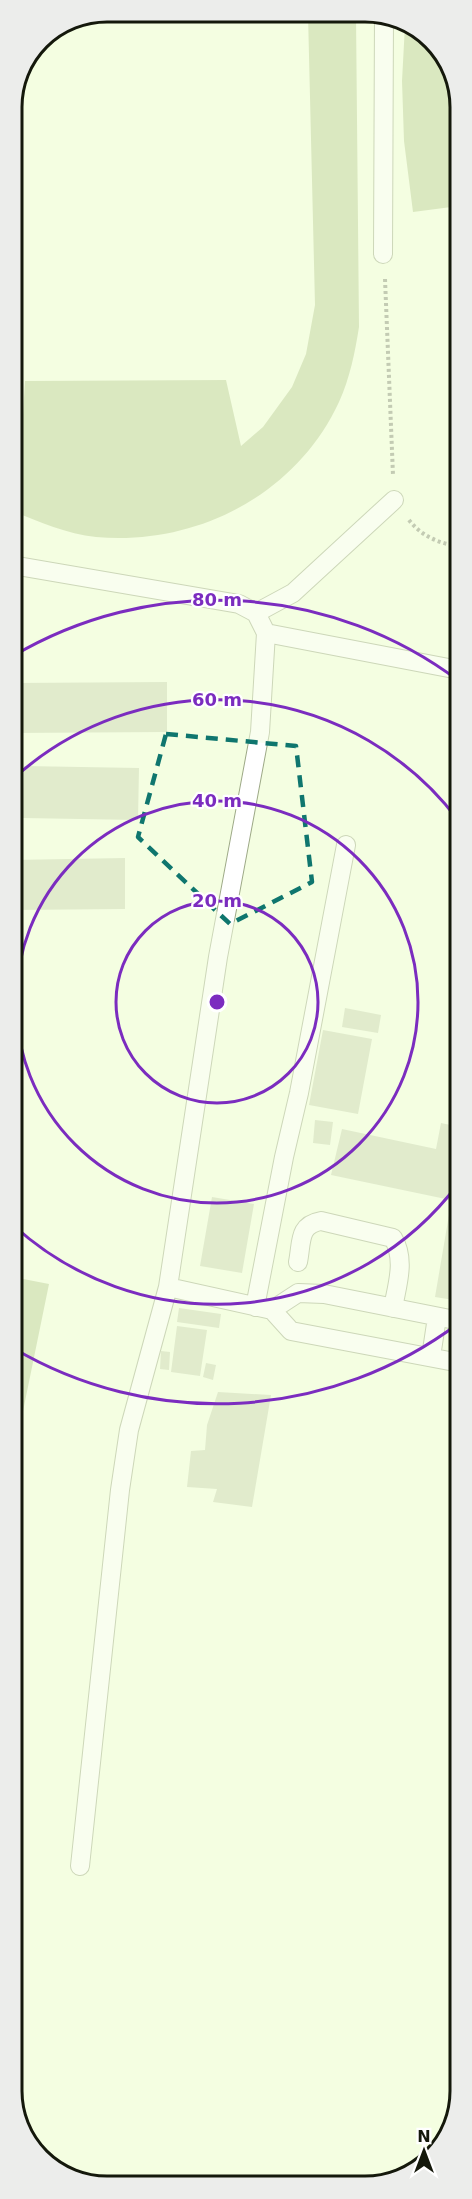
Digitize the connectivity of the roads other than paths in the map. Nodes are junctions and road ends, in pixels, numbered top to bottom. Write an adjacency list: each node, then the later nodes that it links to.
1 (384, 25): 2 (lane)
2 (383, 254)
3 (394, 500): 5 (lane)
4 (23, 567): 5 (lane)
5 (256, 612): 6 (lane)
6 (266, 633): 7 (lane); 10 (lane)
7 (450, 668)
8 (346, 845): 11 (lane)
9 (297, 1262): 12 (lane)
10 (168, 1287): 11 (lane); 17 (lane)
11 (264, 1308): 12 (lane); 15 (lane)
12 (393, 1308): 13 (lane)
13 (437, 1317): 14 (lane); 15 (lane)
14 (449, 1319)
15 (431, 1357): 16 (lane)
16 (449, 1361)
17 (80, 1866)

